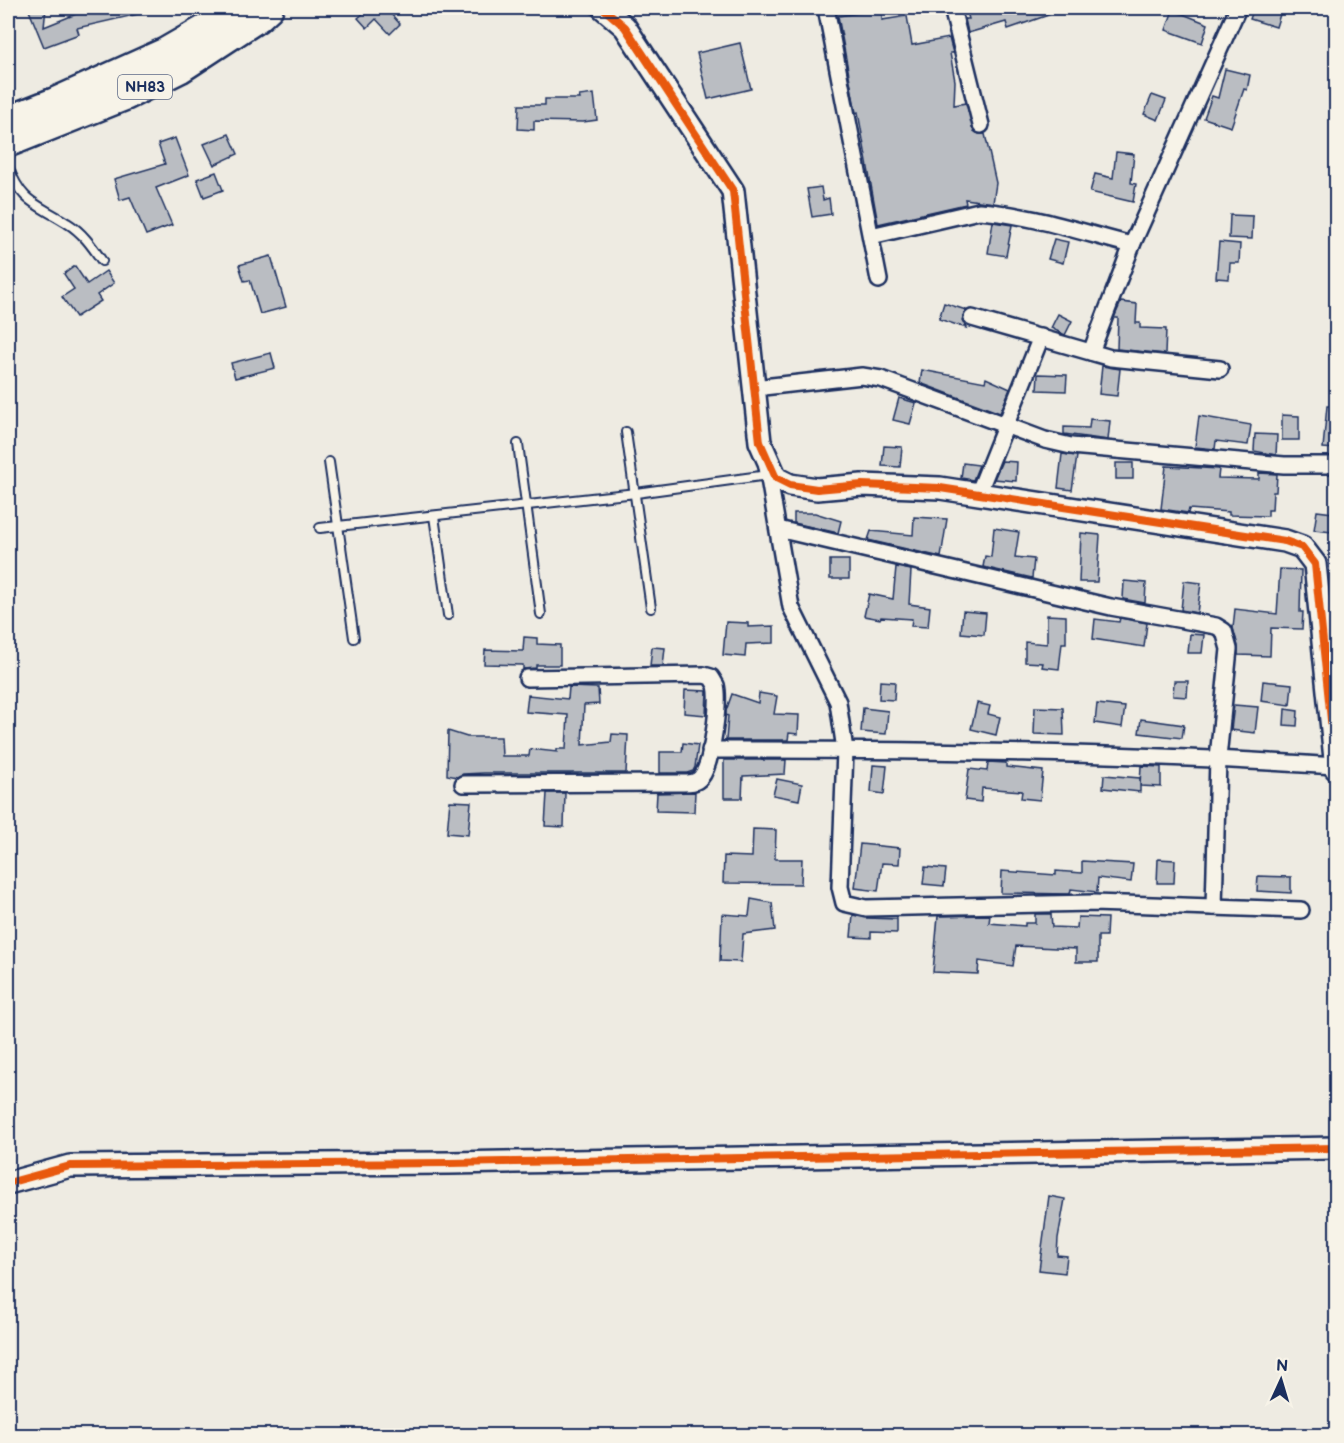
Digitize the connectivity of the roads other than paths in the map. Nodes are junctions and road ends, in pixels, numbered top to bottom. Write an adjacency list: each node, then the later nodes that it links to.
1 (238, 8): 7 (highway)
2 (269, 8): 9 (highway, NH83)
3 (603, 8): 19 (street)
4 (826, 8): 11 (street)
5 (952, 8): 8 (street)
6 (1238, 8): 12 (street)
7 (8, 120)
8 (981, 125)
9 (8, 143)
10 (8, 166): 13 (lane)
11 (871, 236): 12 (street); 14 (street)
12 (1132, 245): 17 (street)
13 (102, 261)
14 (879, 280)
15 (972, 318): 16 (street)
16 (1041, 337): 17 (street); 20 (street)
17 (1091, 352): 18 (street)
18 (1220, 369)
19 (754, 388): 20 (street); 23 (street)
20 (1007, 426): 25 (street); 28 (street)
21 (626, 432): 27 (lane)
22 (518, 444): 29 (lane)
23 (765, 452): 26 (street); 28 (street)
24 (329, 462): 31 (lane)
25 (1336, 465)
26 (768, 475): 27 (lane); 33 (street)
27 (636, 494): 29 (lane); 34 (lane)
28 (978, 494): 42 (street)
29 (526, 505): 30 (lane); 35 (lane)
30 (434, 516): 31 (lane); 36 (lane)
31 (337, 526): 32 (lane); 37 (lane)
32 (320, 528)
33 (778, 530): 40 (street); 41 (street)
34 (651, 608)
35 (541, 614)
36 (448, 615)
37 (354, 638)
38 (527, 678): 39 (street)
39 (710, 750): 40 (street); 43 (street)
40 (845, 750): 41 (street); 44 (street)
41 (1218, 758): 42 (street); 44 (street)
42 (1336, 768)
43 (463, 784)
44 (1214, 907): 45 (street)
45 (1301, 910)
46 (1336, 1148): 47 (street)
47 (8, 1183)

